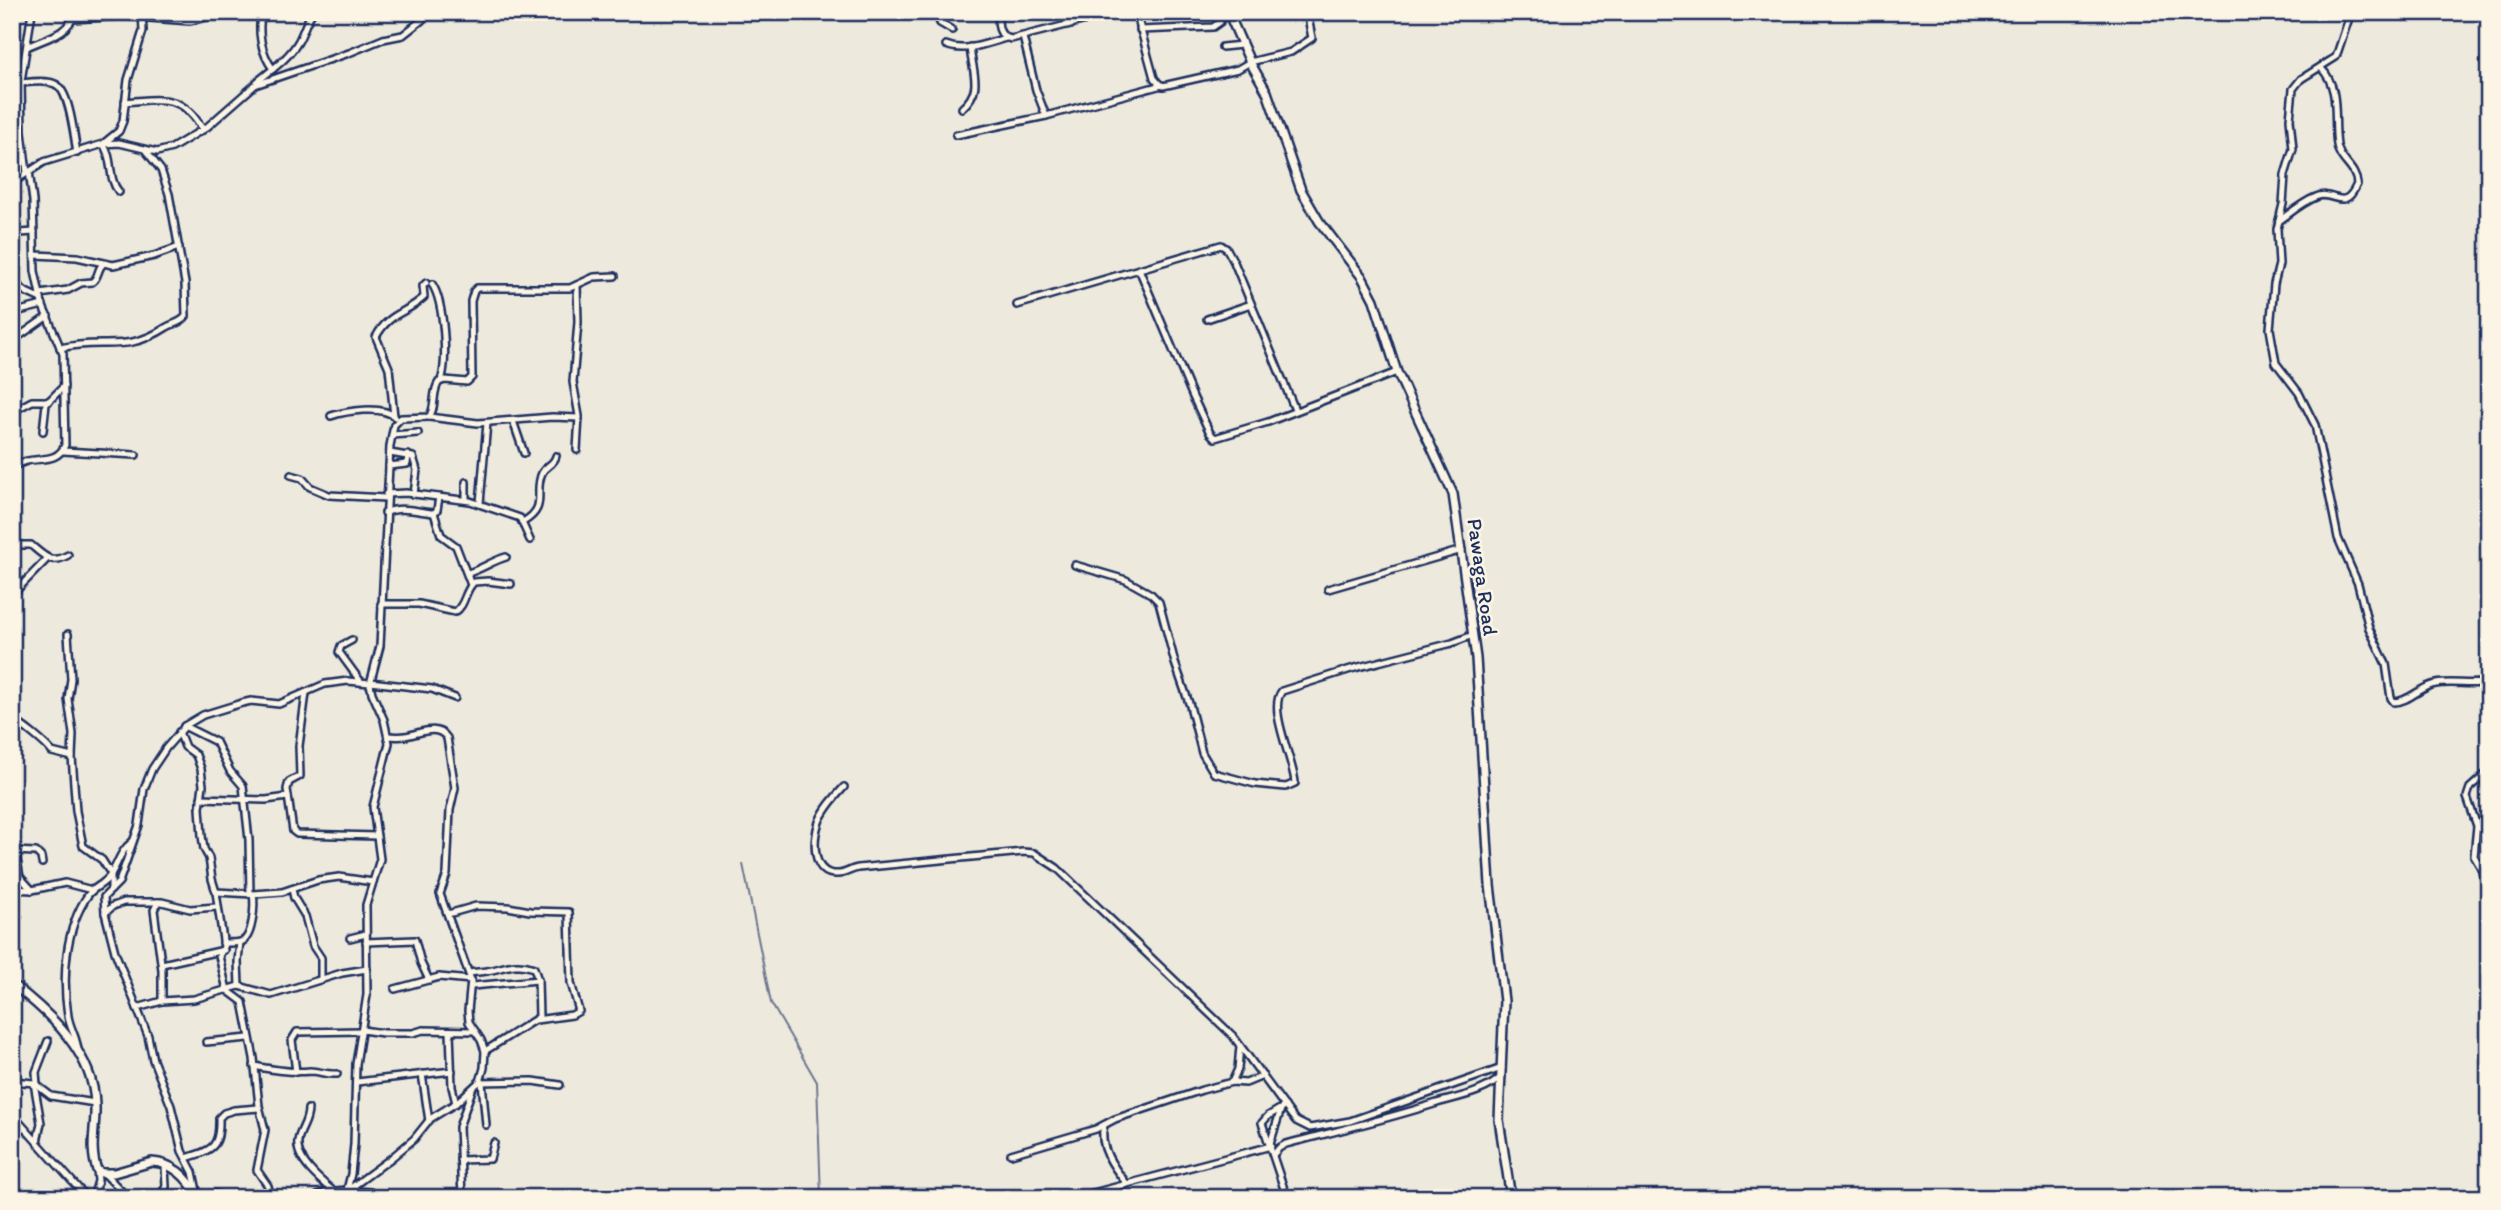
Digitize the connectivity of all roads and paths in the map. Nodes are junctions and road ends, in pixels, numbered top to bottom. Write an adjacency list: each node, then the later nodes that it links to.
1 (32, 12): 25 (street)
2 (230, 12): 3 (street); 16 (street)
3 (243, 12)
4 (261, 12): 30 (street)
5 (313, 12): 30 (street)
6 (423, 12): 32 (street)
7 (936, 12): 19 (street)
8 (998, 12): 22 (street)
9 (1069, 12): 18 (street)
10 (1118, 12): 18 (street)
11 (1136, 12): 20 (street)
12 (1221, 12): 20 (street)
13 (1228, 12): 24 (main road, Pawaga Road)
14 (1307, 12): 28 (street)
15 (2351, 12): 29 (street)
16 (142, 15): 17 (street); 36 (street)
17 (74, 16): 25 (street)
18 (1071, 25): 21 (street)
19 (952, 30)
20 (1140, 30): 33 (street)
21 (1023, 37): 22 (street); 38 (street)
22 (1006, 38): 26 (street)
23 (946, 45): 26 (street)
24 (1242, 45): 27 (street); 28 (main road, Pawaga Road)
25 (27, 47): 31 (street)
26 (970, 47): 37 (street)
27 (1222, 47)
28 (1250, 62): 33 (street); 65 (main road, Pawaga Road)
29 (2321, 68): 47 (street); 47 (street)
30 (273, 69): 32 (street)
31 (21, 83): 35 (street); 43 (street)
32 (255, 85): 39 (street)
33 (1162, 85): 38 (street)
34 (14, 100): 35 (street)
35 (22, 101): 44 (street)
36 (125, 102): 39 (street); 41 (street)
37 (962, 108)
38 (1046, 116): 40 (street)
39 (203, 130): 42 (street)
40 (956, 135)
41 (104, 144): 42 (street); 43 (street); 46 (street)
42 (146, 151): 50 (street)
43 (77, 152): 44 (street)
44 (28, 172): 45 (street); 48 (street)
45 (12, 183)
46 (119, 192)
47 (2278, 222): 117 (street)
48 (34, 232): 49 (street); 51 (street)
49 (12, 237)
50 (179, 247): 52 (street); 64 (street)
51 (35, 254): 52 (street); 57 (street)
52 (103, 264): 57 (street)
53 (1139, 269): 58 (street); 59 (street); 70 (street)
54 (615, 276): 56 (street)
55 (12, 281): 57 (street)
56 (577, 285): 66 (street); 74 (street)
57 (41, 299): 60 (street); 61 (street)
58 (1251, 304): 62 (street); 70 (street)
59 (1017, 305)
60 (12, 313)
61 (48, 316): 63 (street); 64 (street)
62 (1207, 319)
63 (21, 335)
64 (60, 348): 67 (street)
65 (1397, 372): 70 (street); 101 (main road, Pawaga Road)
66 (441, 381): 72 (street); 73 (street)
67 (64, 386): 68 (street); 81 (street)
68 (48, 401): 69 (street); 77 (street)
69 (17, 409)
70 (1295, 410)
71 (331, 416): 72 (street)
72 (396, 418): 73 (street); 79 (street)
73 (429, 418): 76 (street)
74 (579, 418): 75 (street); 80 (street)
75 (513, 421): 76 (street); 83 (street)
76 (487, 423): 95 (street)
77 (43, 431)
78 (418, 433): 79 (street)
79 (392, 435): 82 (street)
80 (577, 450)
81 (63, 451): 84 (street); 88 (street)
82 (390, 453): 85 (street); 87 (street)
83 (524, 453)
84 (136, 455)
85 (408, 455): 87 (street); 91 (street)
86 (556, 456): 98 (street)
87 (389, 466): 92 (street)
88 (13, 468)
89 (291, 475): 92 (street)
90 (466, 482): 94 (street)
91 (414, 494): 92 (street); 93 (street)
92 (386, 496): 96 (street)
93 (439, 498): 94 (street); 97 (street)
94 (466, 500): 95 (street)
95 (480, 503): 98 (street)
96 (385, 513): 97 (street); 111 (street)
97 (434, 513): 106 (street)
98 (523, 522): 99 (street)
99 (530, 540)
100 (12, 545): 104 (street)
101 (1462, 550): 109 (street); 113 (main road, Pawaga Road)
102 (68, 555): 104 (street)
103 (506, 557): 106 (street)
104 (47, 559): 110 (street)
105 (1075, 565): 113 (street)
106 (468, 573): 107 (street)
107 (471, 584): 108 (street); 111 (street)
108 (511, 584)
109 (1328, 589)
110 (12, 595)
111 (381, 604): 116 (street)
112 (68, 634): 123 (street)
113 (1473, 635): 177 (main road, Pawaga Road)
114 (352, 640): 115 (street)
115 (361, 682): 116 (street); 118 (street)
116 (370, 682): 119 (street); 122 (street)
117 (2489, 682)
118 (306, 693): 121 (street); 126 (street)
119 (455, 698)
120 (12, 720): 123 (street)
121 (182, 729): 127 (street); 128 (street); 130 (street)
122 (387, 736): 129 (street); 146 (street)
123 (72, 757): 133 (street)
124 (2489, 771): 142 (street)
125 (844, 786): 171 (street)
126 (288, 797): 128 (street); 129 (street)
127 (201, 798): 128 (street); 140 (street)
128 (245, 800): 141 (street)
129 (377, 836): 134 (street)
130 (132, 842): 133 (street); 139 (street)
131 (13, 851): 132 (street); 137 (street)
132 (42, 863)
133 (111, 874): 138 (street); 139 (street)
134 (373, 882): 136 (street); 147 (street)
135 (12, 889): 137 (street)
136 (292, 889): 141 (street); 154 (street)
137 (32, 890): 138 (street)
138 (92, 890): 173 (street)
139 (111, 890): 145 (street)
140 (216, 892): 141 (street); 144 (street)
141 (252, 894): 149 (street)
142 (2489, 898)
143 (158, 902): 144 (street); 145 (street); 152 (street)
144 (217, 907): 151 (street)
145 (104, 913): 163 (street)
146 (448, 914): 156 (street); 164 (street)
147 (366, 934): 148 (street); 150 (street)
148 (350, 938)
149 (240, 942): 151 (street); 159 (street)
150 (366, 942): 153 (street); 155 (street)
151 (223, 946): 152 (street); 161 (street)
152 (162, 964): 162 (street)
153 (367, 969): 154 (street); 165 (street)
154 (321, 979): 159 (street)
155 (429, 980): 156 (street); 160 (street)
156 (470, 980): 157 (street); 157 (street); 167 (street)
157 (538, 980): 164 (street)
158 (12, 984): 173 (main road)
159 (239, 986): 161 (street)
160 (395, 989)
161 (227, 990): 162 (street); 168 (street)
162 (162, 1002): 163 (street)
163 (138, 1008): 202 (street)
164 (536, 1020): 172 (street)
165 (362, 1030): 166 (street); 175 (street); 182 (street)
166 (450, 1031): 167 (street); 176 (street)
167 (475, 1031): 172 (street)
168 (249, 1038): 170 (street); 174 (street)
169 (48, 1041): 185 (street)
170 (206, 1042)
171 (1240, 1043): 180 (street); 184 (street)
172 (485, 1051): 183 (street)
173 (78, 1052): 188 (main road)
174 (254, 1066): 175 (street); 191 (street)
175 (296, 1072): 178 (street)
176 (452, 1072): 179 (street); 189 (street)
177 (1502, 1072): 190 (street); 201 (street); 224 (main road, Pawaga Road)
178 (337, 1074)
179 (422, 1074): 182 (street); 194 (street)
180 (1264, 1076): 184 (street); 190 (street)
181 (13, 1082): 185 (street)
182 (357, 1082): 207 (street)
183 (481, 1082): 186 (street); 187 (street); 195 (street)
184 (1232, 1082): 196 (street)
185 (35, 1084): 188 (street); 197 (street)
186 (561, 1085)
187 (473, 1087): 189 (street); 203 (street)
188 (95, 1103): 205 (main road)
189 (456, 1103): 194 (street)
190 (1283, 1107): 199 (street); 199 (street)
191 (259, 1108): 202 (street); 216 (street)
192 (308, 1109): 208 (street)
193 (12, 1114): 197 (street)
194 (429, 1121): 207 (street)
195 (486, 1125)
196 (1104, 1125): 200 (street); 206 (street)
197 (37, 1142): 211 (street)
198 (494, 1143): 203 (street)
199 (1270, 1145): 201 (street); 206 (street)
200 (1011, 1154)
201 (1274, 1154): 223 (street)
202 (186, 1158): 210 (street)
203 (460, 1160): 220 (street)
204 (165, 1165): 205 (main road); 210 (main road); 214 (street)
205 (101, 1172): 212 (street); 213 (street)
206 (1127, 1184): 222 (street)
207 (348, 1190): 208 (street); 218 (street); 219 (street)
208 (333, 1191): 217 (street)
209 (1018, 1195): 221 (street)
210 (199, 1197): 215 (street)
211 (87, 1198)
212 (93, 1198)
213 (128, 1198)
214 (158, 1198)
215 (227, 1198)
216 (271, 1198)
217 (313, 1198)
218 (345, 1198)
219 (372, 1198)
220 (462, 1198)
221 (1040, 1198)
222 (1073, 1198)
223 (1287, 1198)
224 (1511, 1198)

